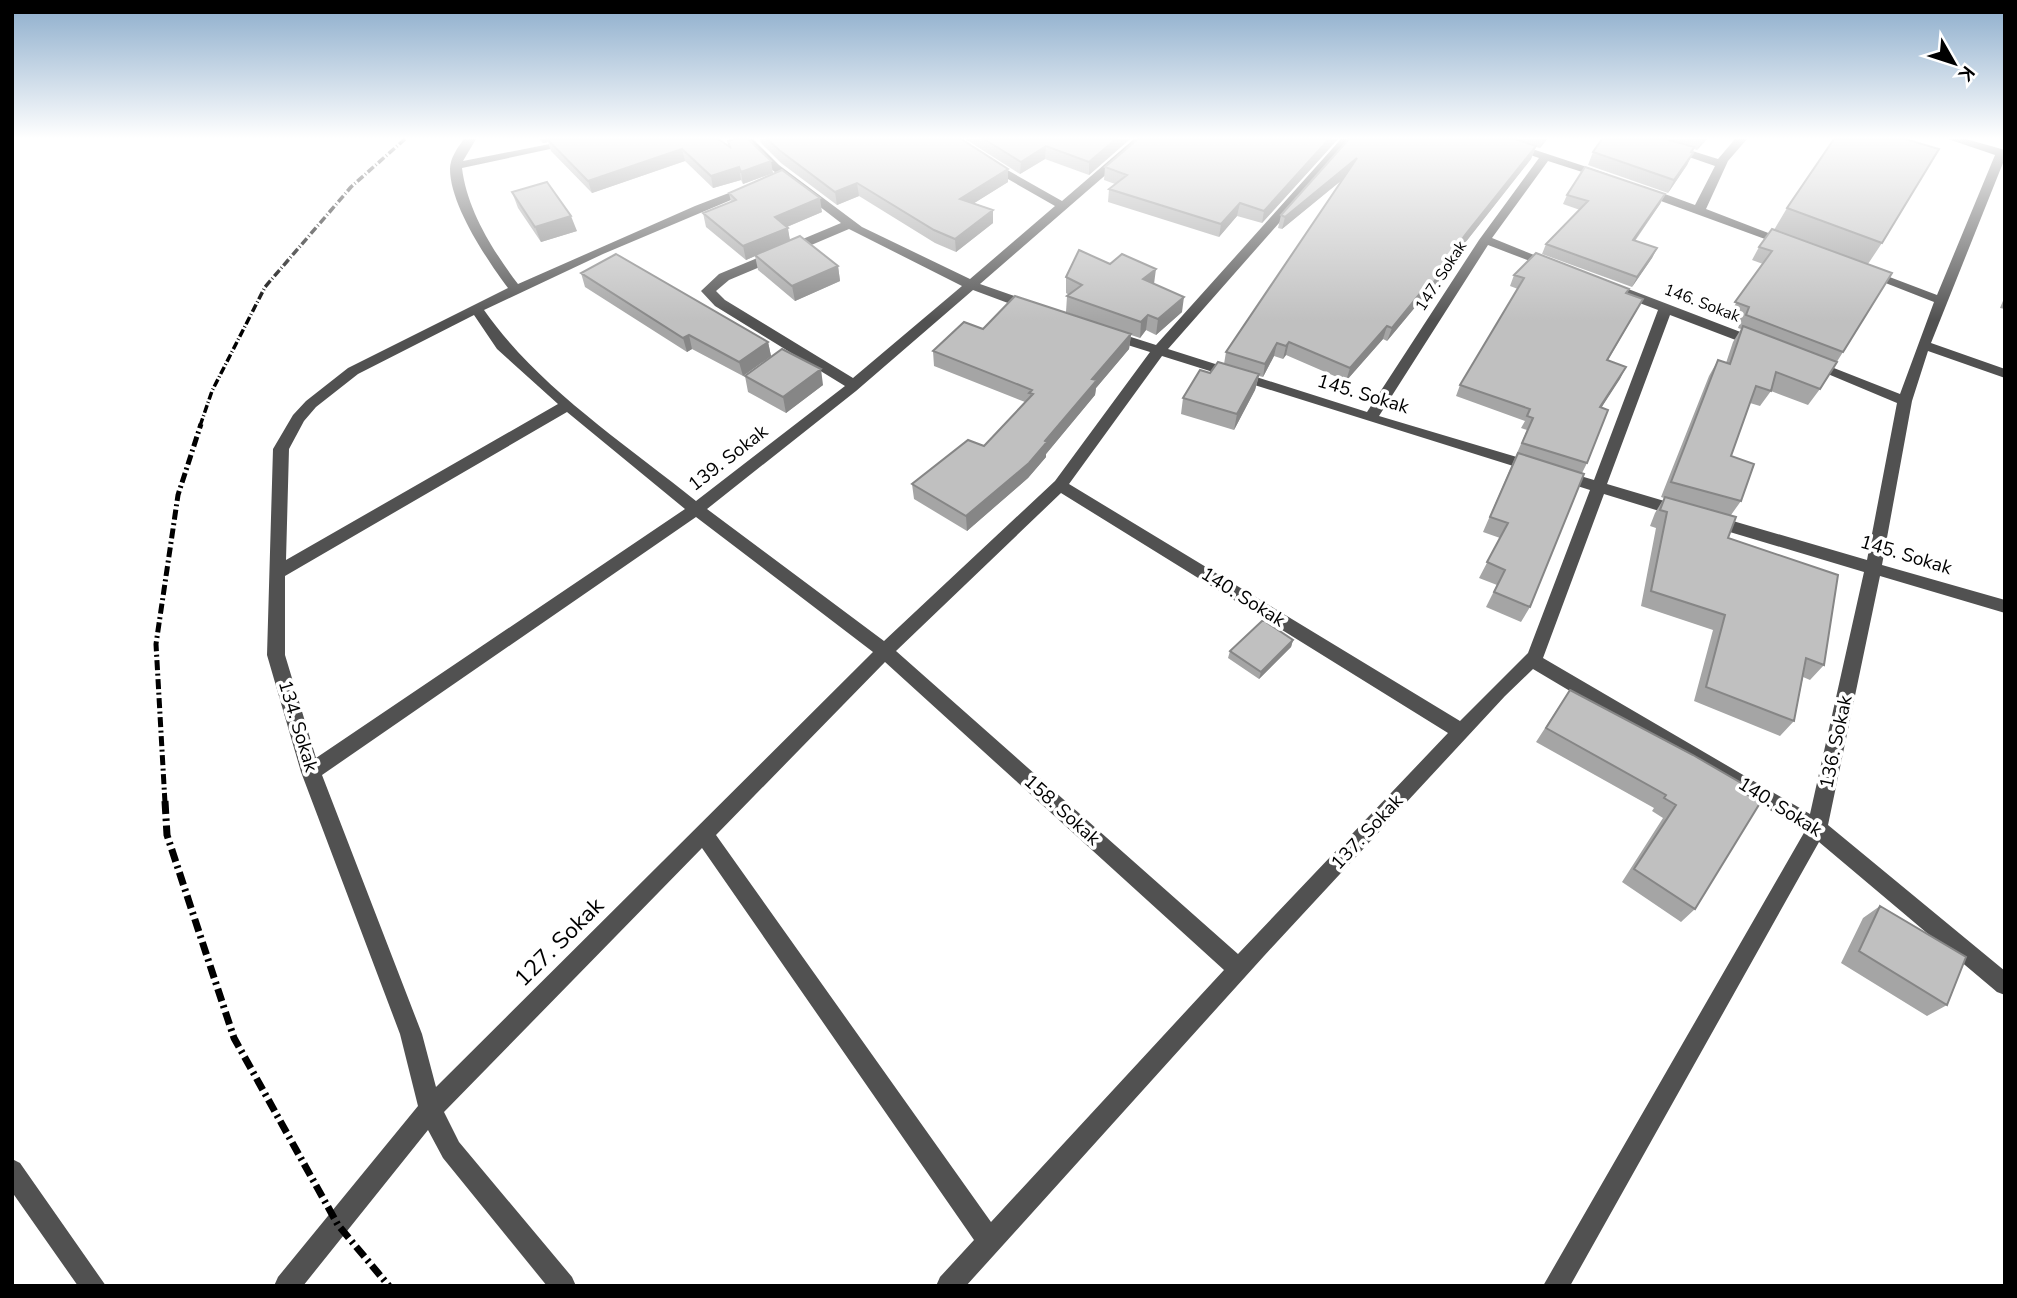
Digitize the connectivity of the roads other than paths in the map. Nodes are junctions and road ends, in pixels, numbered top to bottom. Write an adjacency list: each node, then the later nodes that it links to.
1 (465, 200): 20 (street)
2 (720, 200): 20 (street, 134. Sokak)
3 (808, 200): 13 (street)
4 (1052, 200): 11 (street)
5 (1070, 200): 11 (street, 139. Sokak)
6 (1291, 200): 28 (street, 127. Sokak)
7 (1514, 200): 14 (street, 147. Sokak)
8 (1669, 200): 12 (street)
9 (1704, 200): 12 (street)
10 (1984, 200): 21 (street, 136. Sokak)
11 (1063, 206): 19 (street, 139. Sokak)
12 (1699, 210): 15 (street)
13 (850, 224): 19 (street); 31 (street)
14 (1485, 240): 17 (street); 34 (street, 147. Sokak)
15 (1801, 248)
16 (1852, 268): 21 (street)
17 (1563, 269)
18 (1588, 278): 22 (street, 146. Sokak)
19 (971, 285): 24 (street); 31 (street, 139. Sokak)
20 (515, 288): 23 (street, 134. Sokak)
21 (1942, 301): 26 (street, 136. Sokak)
22 (1666, 307): 27 (street, 146. Sokak); 36 (street, 137. Sokak)
23 (475, 308): 33 (street); 39 (street, 134. Sokak)
24 (1046, 312)
25 (1096, 330): 28 (street, 145. Sokak)
26 (1923, 345): 30 (street); 32 (street, 136. Sokak)
27 (1767, 347)
28 (1158, 352): 34 (street, 145. Sokak); 35 (street, 127. Sokak)
29 (1792, 357): 32 (street)
30 (2005, 374)
31 (854, 385): 37 (street, 139. Sokak)
32 (1905, 401): 38 (street, 136. Sokak)
33 (568, 405): 37 (street, 158. Sokak); 39 (street)
34 (1370, 418): 36 (street, 145. Sokak)
35 (1060, 485): 41 (street, 127. Sokak); 43 (street, 140. Sokak)
36 (1597, 488): 38 (street, 145. Sokak); 42 (street, 137. Sokak)
37 (696, 509): 41 (street, 158. Sokak); 44 (street, 139. Sokak)
38 (1874, 566): 40 (street, 145. Sokak); 45 (street, 136. Sokak)
39 (276, 573): 44 (street, 134. Sokak)
40 (2005, 607)
41 (885, 651): 46 (street, 127. Sokak); 47 (street, 158. Sokak)
42 (1532, 660): 43 (street, 137. Sokak); 45 (street, 140. Sokak)
43 (1461, 731): 47 (street, 137. Sokak)
44 (311, 772): 49 (street, 134. Sokak)
45 (1817, 828): 48 (street, 140. Sokak); 56 (street, 136. Sokak)
46 (704, 834): 49 (street, 127. Sokak); 51 (street)
47 (1239, 969): 51 (street, 137. Sokak)
48 (2005, 985)
49 (430, 1109): 53 (street, 127. Sokak); 54 (street, 134. Sokak)
50 (12, 1171): 52 (street)
51 (990, 1241): 55 (street, 137. Sokak)
52 (93, 1286)
53 (287, 1286)
54 (563, 1286)
55 (949, 1286)
56 (1556, 1286)

